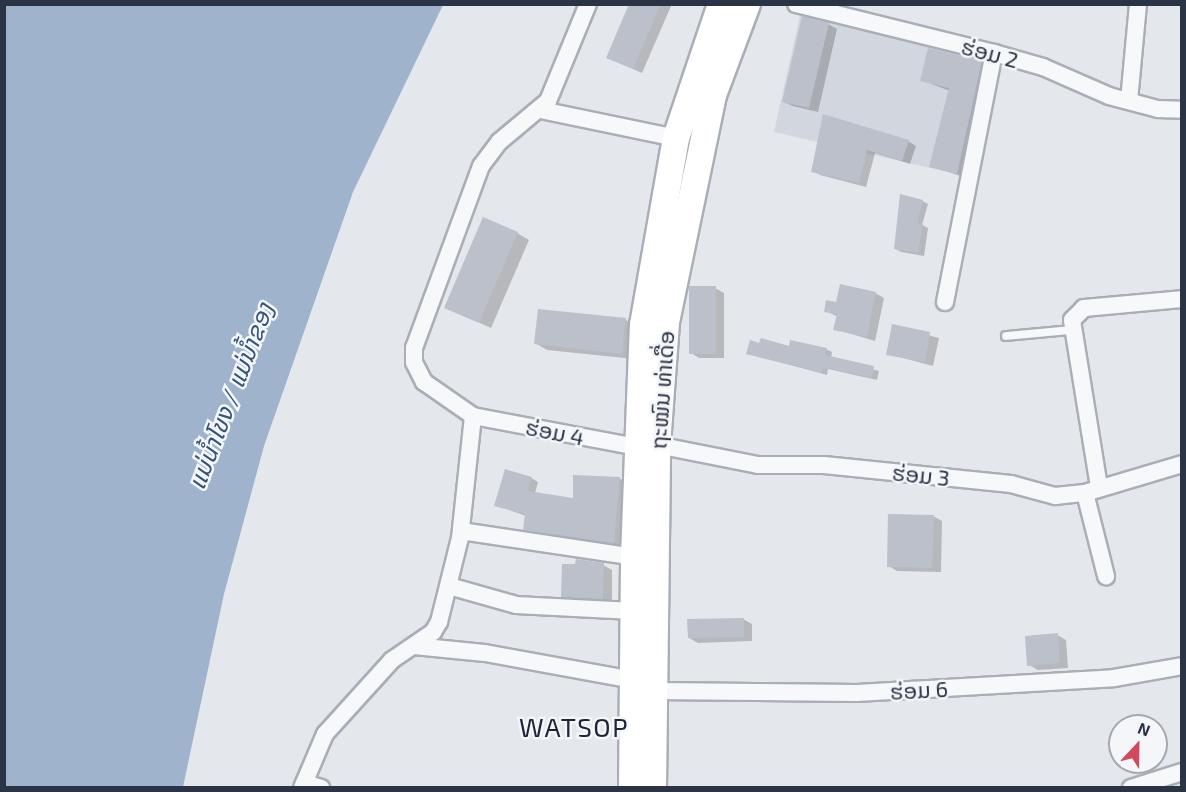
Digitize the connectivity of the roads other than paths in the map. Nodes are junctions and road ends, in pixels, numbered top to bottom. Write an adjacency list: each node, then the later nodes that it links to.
1 (588, 4): 8 (street)
2 (722, 4): 10 (main road, ຖະໝົນ ທ່າເດື່ອ)
3 (747, 4): 16 (main road, ຖະໝົນ ທ່າເດື່ອ)
4 (796, 4): 6 (street, ຮ່ອມ 2)
5 (1138, 4): 7 (street)
6 (994, 53): 7 (street, ຮ່ອມ 2); 12 (street)
7 (1129, 101): 9 (street, ຮ່ອມ 2)
8 (541, 110): 10 (street); 15 (street)
9 (1182, 110)
10 (676, 138): 16 (main road, ຖະໝົນ ທ່າເດື່ອ)
11 (1182, 298): 13 (street)
12 (945, 302)
13 (1071, 330): 14 (lane); 18 (street)
14 (1006, 336)
15 (473, 416): 16 (street, ຮ່ອມ 4); 19 (street)
16 (647, 446): 18 (street, ຮ່ອມ 3); 20 (main road, ຖະໝົນ ທ່າເດື່ອ); 26 (main road, ຖະໝົນ ທ່າເດື່ອ)
17 (1182, 464): 18 (street, ຮ່ອມ 3)
18 (1092, 490): 21 (street)
19 (460, 531): 20 (street); 22 (street)
20 (634, 556): 23 (main road, ຖະໝົນ ທ່າເດື່ອ)
21 (1106, 576)
22 (449, 586): 23 (street); 24 (street)
23 (633, 611): 26 (main road, ຖະໝົນ ທ່າເດື່ອ)
24 (414, 646): 26 (street, ຮ່ອມ 6); 28 (street)
25 (1182, 666): 26 (street, ຮ່ອມ 6)
26 (644, 685): 30 (main road, ຖະໝົນ ທ່າເດື່ອ); 31 (main road, ຖະໝົນ ທ່າເດື່ອ)
27 (1182, 772): 32 (street)
28 (303, 785): 29 (street)
29 (321, 788)
30 (632, 788)
31 (653, 788)
32 (1131, 788)

